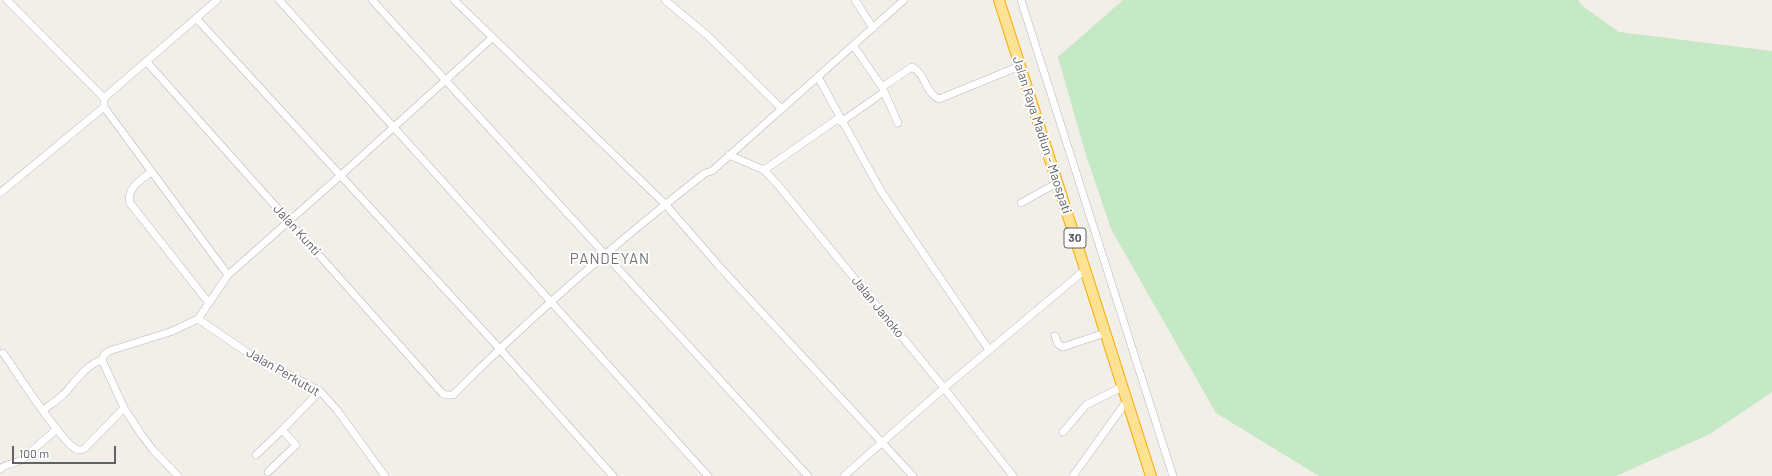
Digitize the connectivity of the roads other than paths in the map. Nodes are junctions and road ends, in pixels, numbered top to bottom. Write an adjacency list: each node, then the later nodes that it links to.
1 (7, 0): 20 (street)
2 (218, 0): 11 (street)
3 (279, 0): 25 (street)
4 (372, 0): 18 (street)
5 (454, 0): 13 (street)
6 (665, 0): 22 (street)
7 (855, 0): 12 (street)
8 (904, 0): 12 (street)
9 (999, 0): 16 (highway, Jalan Raya Madiun - Maospati / 30)
10 (1021, 0): 70 (street)
11 (196, 18): 15 (street); 29 (street)
12 (873, 28): 14 (street)
13 (492, 38): 18 (street); 33 (street)
14 (853, 45): 17 (street); 19 (street)
15 (146, 61): 20 (street); 34 (street, Jalan Kunti)
16 (1020, 66): 19 (street); 30 (highway, Jalan Raya Madiun - Maospati / 30)
17 (818, 76): 22 (street); 23 (street)
18 (446, 80): 25 (street); 35 (street)
19 (883, 90): 23 (street); 24 (street)
20 (104, 98): 21 (street)
21 (104, 107): 28 (street); 31 (street)
22 (782, 108): 26 (street)
23 (840, 120): 27 (street); 44 (street)
24 (898, 123)
25 (393, 127): 29 (street); 38 (street)
26 (729, 155): 27 (street, Jalan Janoko); 33 (street)
27 (764, 170): 48 (street, Jalan Janoko)
28 (150, 172): 37 (street); 39 (street)
29 (340, 176): 34 (street); 43 (street)
30 (1057, 184): 32 (street); 36 (highway, Jalan Raya Madiun - Maospati / 30)
31 (0, 192)
32 (1021, 203)
33 (666, 204): 35 (street); 56 (street)
34 (289, 221): 37 (street); 43 (street, Jalan Kunti)
35 (606, 256): 38 (street); 64 (street)
36 (1084, 270): 41 (highway, Jalan Raya Madiun - Maospati / 30); 44 (street)
37 (228, 275): 39 (street)
38 (552, 302): 43 (street); 63 (street)
39 (209, 303): 40 (street)
40 (198, 319): 46 (street); 49 (street, Jalan Perkutut)
41 (1105, 333): 42 (street); 47 (highway, Jalan Raya Madiun - Maospati / 30)
42 (1055, 336)
43 (499, 348): 62 (street)
44 (989, 350): 48 (street)
45 (3, 353): 52 (street)
46 (102, 360): 51 (street); 52 (street)
47 (1122, 387): 50 (highway, Jalan Raya Madiun - Maospati / 30); 55 (street)
48 (944, 388): 56 (street); 67 (street, Jalan Janoko)
49 (320, 391): 54 (street); 61 (street, Jalan Perkutut)
50 (1126, 402): 68 (street); 69 (highway, Jalan Raya Madiun - Maospati / 30)
51 (124, 408): 53 (street); 60 (street)
52 (43, 410): 53 (street)
53 (57, 429): 58 (street)
54 (282, 430): 57 (street); 59 (street)
55 (1064, 432)
56 (882, 442): 65 (street); 66 (street)
57 (256, 454)
58 (0, 469)
59 (268, 472)
60 (178, 476)
61 (385, 476)
62 (613, 476)
63 (708, 476)
64 (808, 476)
65 (844, 476)
66 (913, 476)
67 (1014, 476)
68 (1073, 476)
69 (1151, 476)
70 (1173, 476)

